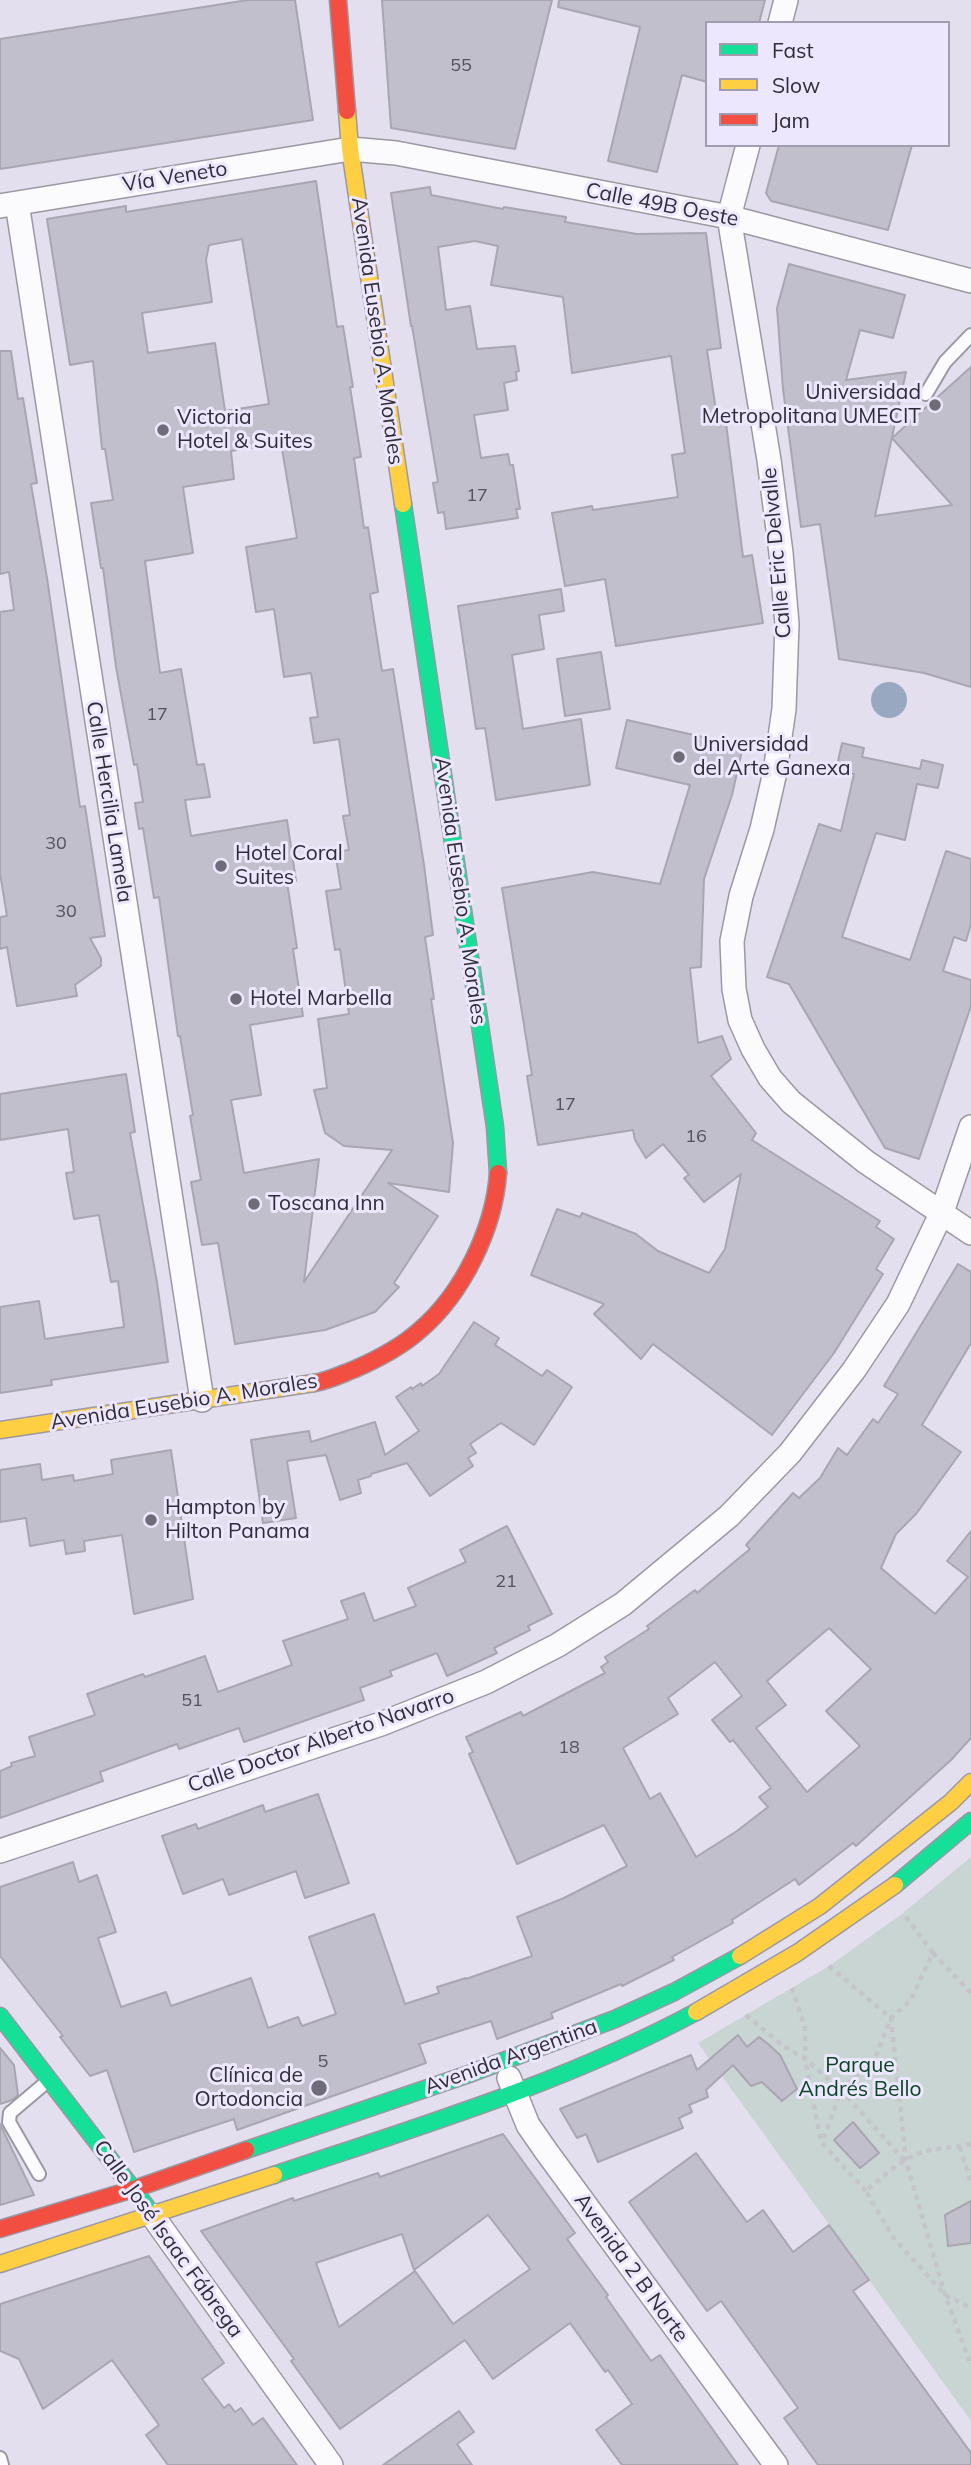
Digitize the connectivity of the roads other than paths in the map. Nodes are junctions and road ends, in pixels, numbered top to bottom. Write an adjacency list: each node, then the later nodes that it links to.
1 (338, 0): 3 (street, Avenida Eusebio A. Morales)
2 (747, 147): 5 (street)
3 (350, 149): 4 (street, Vía Veneto); 5 (street, Calle 49B Oeste); 12 (street, Avenida Eusebio A. Morales)
4 (8, 204): 12 (street, Calle Hercilia Lamela)
5 (729, 217): 6 (street, Calle 49B Oeste); 10 (street, Calle Eric Delvalle)
6 (971, 281)
7 (971, 335): 8 (lane)
8 (926, 394)
9 (971, 1127): 10 (street, Calle Doctor Alberto Navarro)
10 (942, 1212): 11 (street, Calle Eric Delvalle); 16 (street, Calle Doctor Alberto Navarro)
11 (971, 1233)
12 (201, 1400): 13 (street, Avenida Eusebio A. Morales)
13 (0, 1430)
14 (971, 1782): 18 (street, Avenida Argentina)
15 (971, 1821): 20 (street, Avenida Argentina)
16 (0, 1851)
17 (0, 2017): 19 (street, Calle José Isaac Fábrega)
18 (503, 2061): 20 (street, Avenida 2 B Norte); 21 (street, Avenida Argentina)
19 (49, 2080): 23 (lane); 24 (street, Calle José Isaac Fábrega)
20 (513, 2092): 22 (street, Avenida Argentina); 33 (street, Avenida 2 B Norte)
21 (284, 2138): 22 (street); 24 (street, Avenida Argentina)
22 (295, 2169): 26 (street, Avenida Argentina)
23 (39, 2174)
24 (134, 2189): 25 (street, Avenida Argentina); 26 (street, Calle José Isaac Fábrega)
25 (88, 2204): 27 (street, Avenida Argentina); 28 (street)
26 (152, 2216): 28 (street, Avenida Argentina); 32 (street, Calle José Isaac Fábrega)
27 (0, 2229)
28 (101, 2232): 29 (street, Avenida Argentina)
29 (0, 2264)
30 (0, 2458): 31 (lane)
31 (2, 2465)
32 (331, 2465)
33 (776, 2465)

